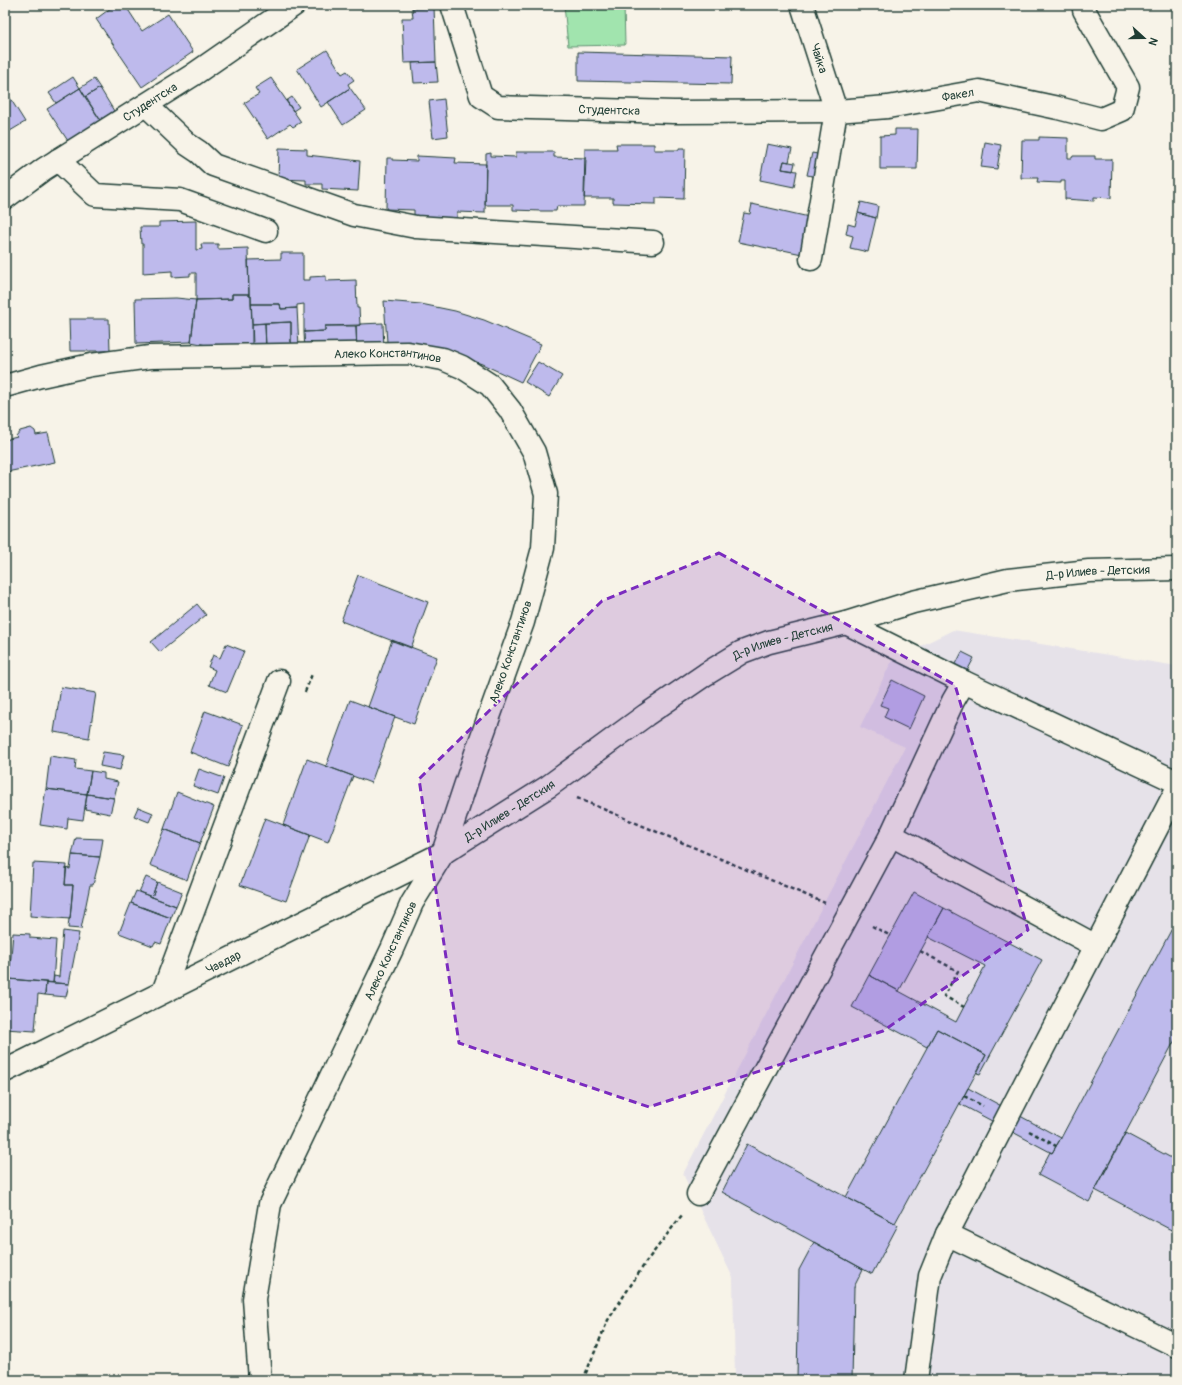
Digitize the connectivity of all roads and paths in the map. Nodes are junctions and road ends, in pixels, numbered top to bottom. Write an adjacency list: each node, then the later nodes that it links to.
1 (294, 5): 5 (street, Студентска)
2 (452, 5): 6 (street, Студентска)
3 (802, 5): 6 (street, Чайка)
4 (1084, 5): 6 (street, Факел)
5 (146, 105): 7 (street, Студентска); 10 (street)
6 (836, 111): 11 (street)
7 (58, 160): 8 (street, Студентска); 9 (street)
8 (5, 198)
9 (266, 231)
10 (653, 242)
11 (811, 259)
12 (5, 386): 21 (street, Алеко Константинов)
13 (1177, 569): 14 (street, Д-р Илиев - Детския)
14 (846, 623): 16 (street); 18 (street, Д-р Илиев - Детския)
15 (279, 681): 26 (street)
16 (964, 682): 17 (street); 20 (street)
17 (1177, 782)
18 (549, 786): 21 (street, Д-р Илиев - Детския); 22 (path)
19 (1177, 789): 24 (street)
20 (892, 835): 22 (street); 24 (street)
21 (443, 854): 26 (street, Чавдар); 32 (street, Алеко Константинов)
22 (849, 913): 23 (path); 29 (street)
23 (891, 936)
24 (1096, 946): 30 (street)
25 (920, 951): 27 (path)
26 (163, 992): 28 (street, Чавдар)
27 (964, 1007)
28 (5, 1071)
29 (698, 1194): 33 (path)
30 (947, 1234): 31 (street); 34 (street)
31 (1177, 1346)
32 (260, 1380)
33 (583, 1380)
34 (916, 1380)

